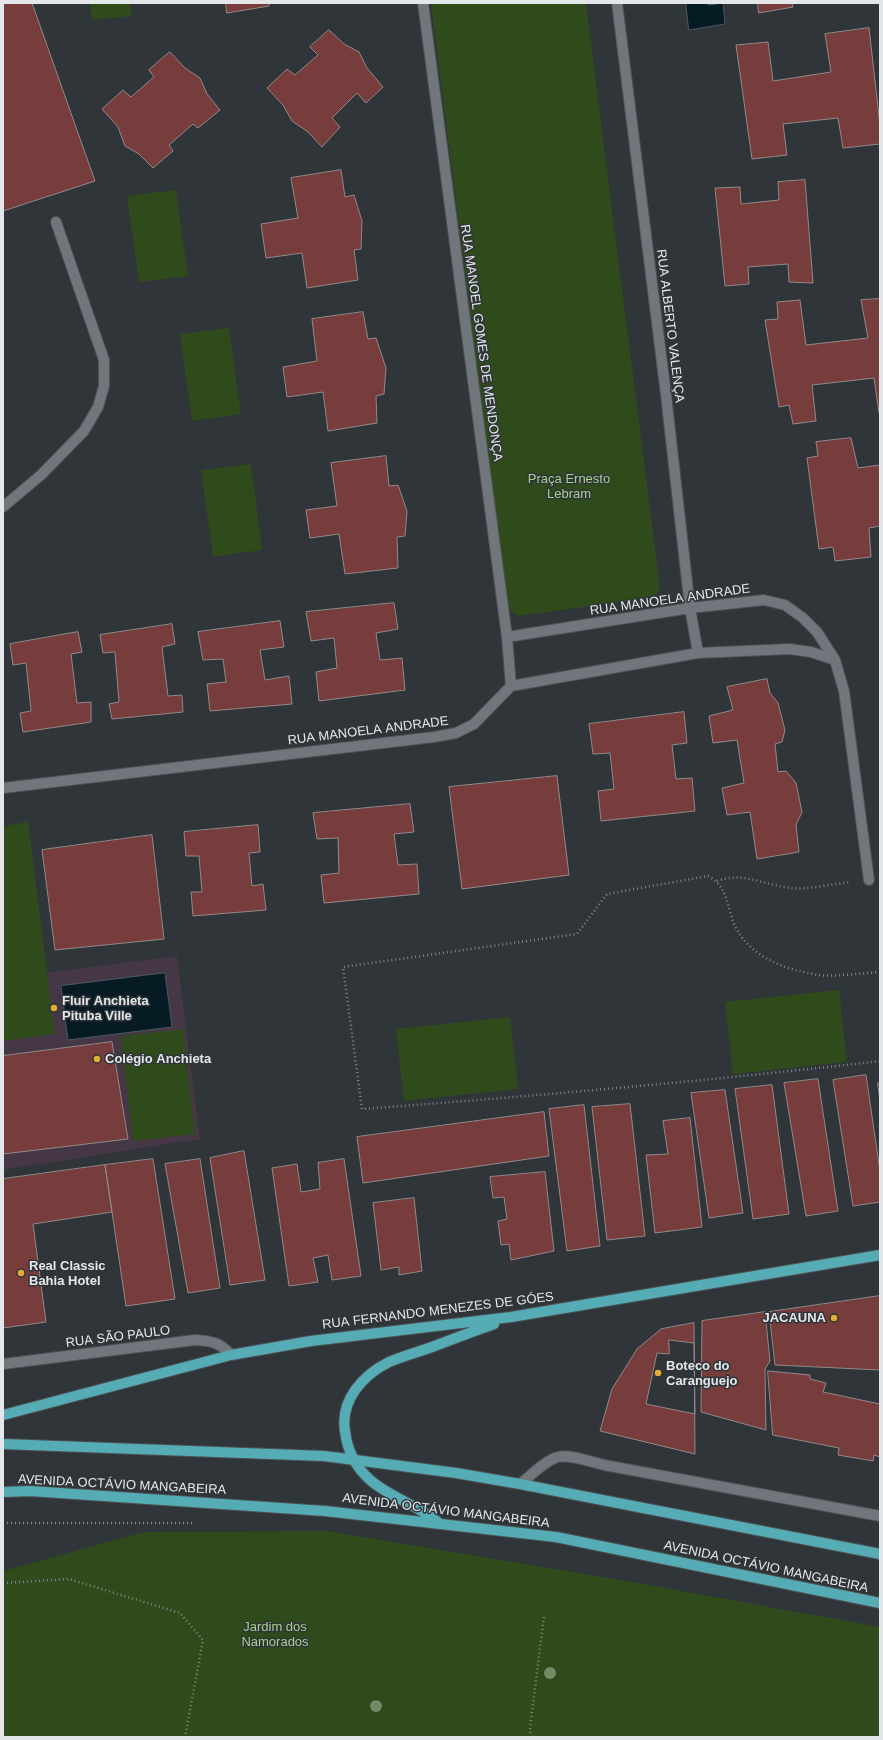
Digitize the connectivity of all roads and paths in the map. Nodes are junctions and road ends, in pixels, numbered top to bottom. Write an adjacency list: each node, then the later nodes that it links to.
1 (423, 3): 6 (street, RUA MANOEL GOMES DE MENDONÇA)
2 (616, 3): 5 (street, RUA ALBERTO VALENÇA)
3 (56, 222): 4 (street)
4 (3, 507)
5 (690, 608): 6 (street, RUA MANOELA ANDRADE); 7 (street, RUA ALBERTO VALENÇA); 8 (street, RUA MANOELA ANDRADE)
6 (506, 637): 9 (street, RUA MANOEL GOMES DE MENDONÇA)
7 (698, 653): 8 (street); 9 (street)
8 (835, 660): 11 (street, RUA MANOELA ANDRADE)
9 (511, 686): 10 (street, RUA MANOELA ANDRADE)
10 (3, 788)
11 (869, 880): 12 (path)
12 (717, 881): 13 (path); 14 (path)
13 (880, 972)
14 (880, 1061)
15 (880, 1255): 16 (main road, RUA FERNANDO MENEZES DE GÓES)
16 (511, 1317): 17 (main road, RUA FERNANDO MENEZES DE GÓES); 21 (main road)
17 (231, 1355): 18 (street, RUA SÃO PAULO); 19 (main road, RUA FERNANDO MENEZES DE GÓES)
18 (3, 1364)
19 (3, 1415)
20 (3, 1444): 21 (main road)
21 (354, 1460): 22 (main road); 27 (main road)
22 (520, 1484): 24 (street); 28 (main road)
23 (3, 1492): 27 (main road, AVENIDA OCTÁVIO MANGABEIRA)
24 (880, 1516)
25 (3, 1523): 26 (path)
26 (198, 1523)
27 (440, 1524): 30 (main road, AVENIDA OCTÁVIO MANGABEIRA)
28 (880, 1554)
29 (3, 1583): 32 (path)
30 (880, 1604)
31 (544, 1616): 33 (path)
32 (184, 1737)
33 (531, 1737)

